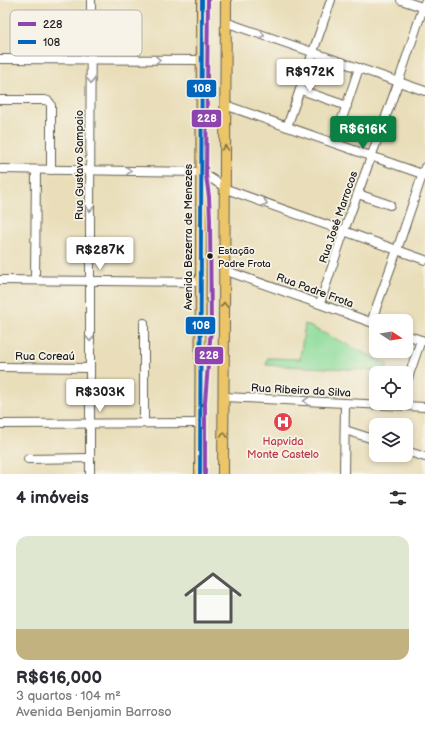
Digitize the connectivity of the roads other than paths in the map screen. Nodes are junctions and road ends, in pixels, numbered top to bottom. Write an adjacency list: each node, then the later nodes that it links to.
1 (202, 0): 10 (main road, Avenida Bezerra de Menezes)
2 (226, 0): 6 (main road)
3 (331, 0): 7 (street)
4 (401, 0): 5 (street)
5 (424, 6): 12 (street, Rua José Marrocos)
6 (225, 22): 7 (street, one-way to 7); 16 (main road)
7 (313, 52): 11 (street); 13 (street)
8 (0, 58): 9 (street)
9 (91, 59): 10 (street, one-way to 10); 24 (street, Rua Gustavo Sampaio, one-way to 24)
10 (202, 60): 25 (main road, Avenida Bezerra de Menezes)
11 (360, 68): 12 (street); 17 (street)
12 (398, 82): 14 (street); 20 (street, Rua José Marrocos)
13 (301, 90): 17 (street); 18 (street)
14 (425, 91)
15 (0, 100): 23 (street)
16 (225, 105): 18 (street); 27 (main road, one-way to 16)
17 (347, 106): 19 (street)
18 (287, 127): 19 (street)
19 (334, 143): 20 (street)
20 (372, 156): 26 (street); 28 (street, Rua José Marrocos)
21 (0, 170): 22 (street)
22 (36, 170): 23 (street); 35 (street)
23 (51, 170): 24 (street)
24 (90, 170): 25 (street, one-way to 25); 36 (street, Rua Gustavo Sampaio, one-way to 36)
25 (201, 172): 27 (street); 37 (main road, Avenida Bezerra de Menezes)
26 (424, 172): 31 (street)
27 (224, 187): 30 (street, one-way to 30); 33 (main road)
28 (358, 194): 29 (street); 30 (street, Rua José Marrocos)
29 (390, 205)
30 (344, 231): 31 (street); 38 (street, Rua José Marrocos)
31 (397, 250): 32 (street); 39 (street)
32 (425, 260)
33 (224, 270): 38 (street, Rua Padre Frota); 47 (main road, one-way to 33)
34 (0, 280): 35 (street)
35 (35, 280): 36 (street)
36 (90, 281): 37 (street); 46 (street, Rua Gustavo Sampaio, one-way to 46)
37 (200, 282): 53 (main road, Avenida Bezerra de Menezes)
38 (320, 304): 40 (street, Rua Padre Frota)
39 (376, 314)
40 (369, 322)
41 (144, 323): 52 (street)
42 (413, 337): 43 (street)
43 (423, 341): 44 (street)
44 (413, 366)
45 (0, 367): 46 (street, Rua Coreaú)
46 (90, 368): 55 (street, Rua Gustavo Sampaio)
47 (224, 397): 48 (street, Rua Ribeiro da Silva, one-way to 47); 64 (main road, one-way to 47)
48 (345, 403): 49 (street, Rua Ribeiro da Silva); 56 (street)
49 (369, 403)
50 (413, 406): 51 (street, Rua Ribeiro da Silva)
51 (425, 407)
52 (144, 423): 53 (street); 55 (street)
53 (200, 423): 63 (main road, Avenida Bezerra de Menezes)
54 (0, 424): 55 (street)
55 (90, 424): 60 (street, Rua Gustavo Sampaio)
56 (345, 430): 57 (street); 65 (street)
57 (369, 438)
58 (413, 453): 59 (street)
59 (425, 457)
60 (90, 458): 61 (street); 62 (street, Rua Gustavo Sampaio)
61 (28, 459)
62 (90, 474)
63 (200, 474)
64 (223, 474)
65 (344, 474)

